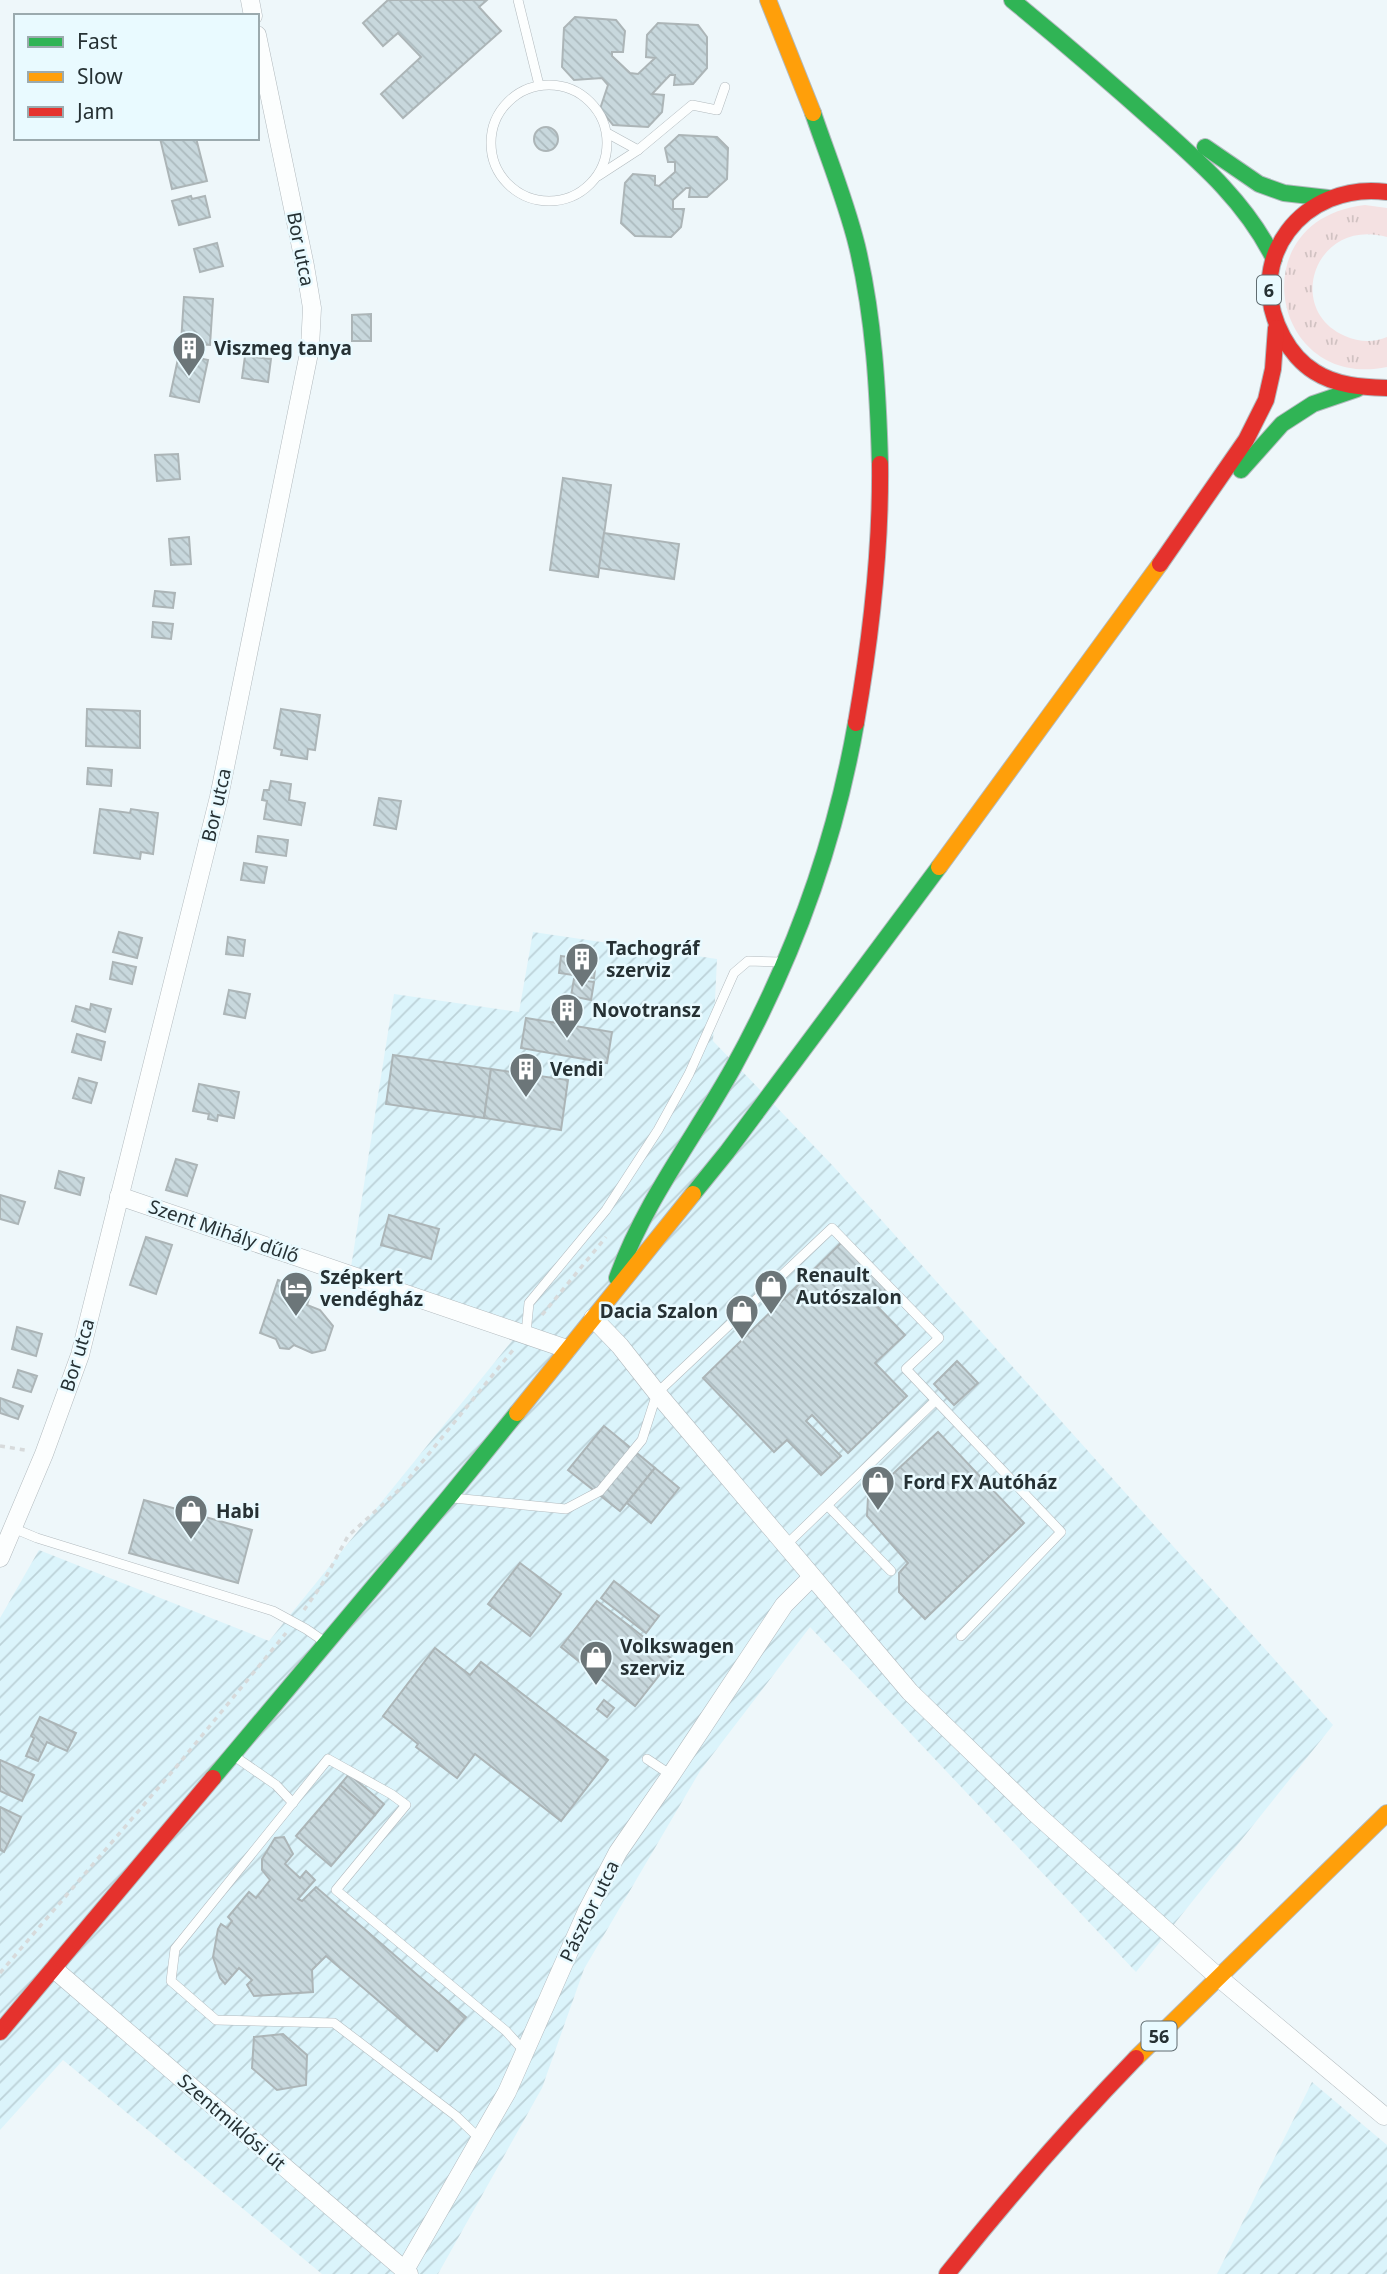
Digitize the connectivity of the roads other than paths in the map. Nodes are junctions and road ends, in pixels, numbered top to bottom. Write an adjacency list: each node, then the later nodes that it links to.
1 (518, 0): 6 (lane)
2 (768, 0): 18 (street)
3 (1012, 0): 5 (street, 6)
4 (259, 45): 19 (street, Bor utca)
5 (1087, 61): 12 (street, 6); 13 (street, 6)
6 (539, 85): 8 (lane); 10 (lane)
7 (724, 87): 9 (lane)
8 (607, 133): 9 (lane); 10 (lane)
9 (638, 150): 10 (lane)
10 (597, 177)
11 (1387, 192): 12 (street, 6)
12 (1328, 198): 13 (street, 6)
13 (1273, 259): 14 (street, 6)
14 (1276, 328): 16 (street, 6); 17 (street)
15 (1387, 388): 16 (street, 6)
16 (1357, 389): 17 (street)
17 (1190, 523): 20 (street)
18 (784, 962): 20 (street); 22 (lane)
19 (119, 1196): 22 (street, Szent Mihály dűlő); 28 (street, Bor utca)
20 (606, 1302): 21 (street)
21 (593, 1318): 23 (street); 24 (street)
22 (526, 1334): 23 (street, Szent Mihály dűlő)
23 (567, 1349): 26 (street)
24 (657, 1393): 25 (lane); 26 (lane); 29 (street)
25 (936, 1401): 27 (lane); 33 (lane)
26 (448, 1498): 34 (street)
27 (828, 1506): 29 (lane); 31 (lane)
28 (13, 1528): 30 (street, Bor utca); 34 (lane)
29 (786, 1546): 32 (street)
30 (0, 1559)
31 (891, 1571)
32 (812, 1577): 37 (street, Pásztor utca); 41 (street)
33 (961, 1636)
34 (326, 1643): 35 (street)
35 (234, 1755): 38 (lane); 40 (street)
36 (647, 1759): 37 (lane)
37 (671, 1775): 43 (street, Pásztor utca)
38 (293, 1802): 43 (lane); 45 (lane)
39 (1387, 1813): 41 (street, 56)
40 (54, 1969): 42 (street); 46 (street, Szentmiklósi út)
41 (1218, 1977): 44 (street); 47 (street, 56)
42 (0, 2032)
43 (525, 2052): 45 (street, Pásztor utca)
44 (1384, 2116)
45 (480, 2139): 46 (street, Pásztor utca)
46 (407, 2272)
47 (947, 2274)

